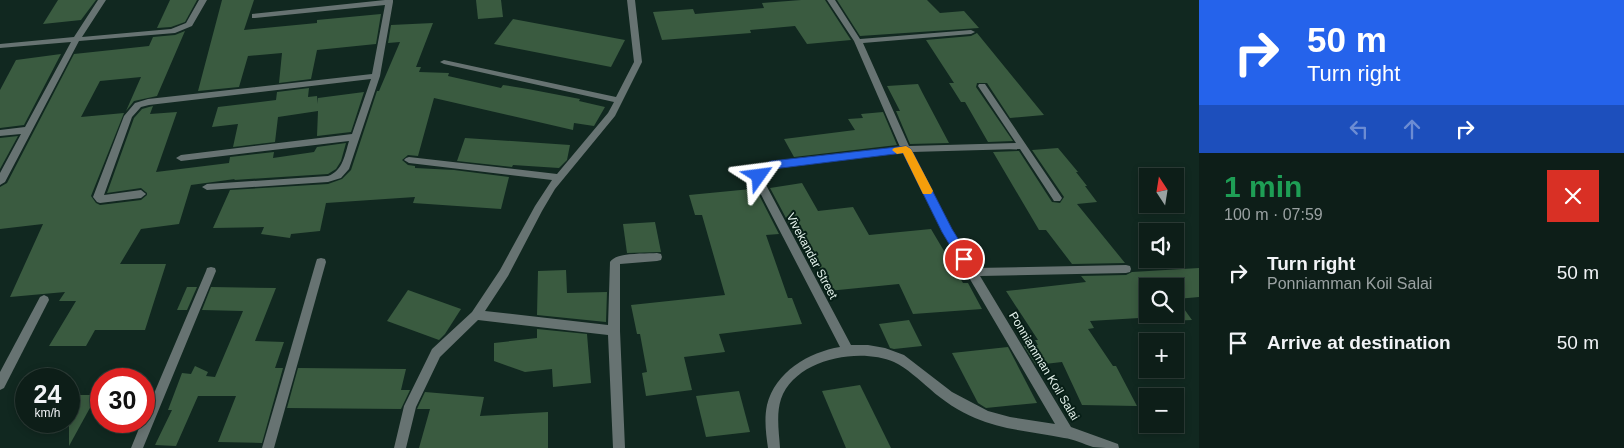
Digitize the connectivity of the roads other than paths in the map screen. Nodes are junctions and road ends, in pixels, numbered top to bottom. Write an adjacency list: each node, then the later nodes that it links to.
1 (102, 0): 8 (street)
2 (204, 0): 8 (street)
3 (631, 0): 14 (street)
4 (831, 0): 9 (street, Ponniamman Koil Salai)
5 (389, 1): 6 (street); 12 (street)
6 (254, 16)
7 (971, 32): 9 (street)
8 (75, 41): 10 (street); 15 (street)
9 (858, 41): 19 (street, Ponniamman Koil Salai)
10 (0, 46)
11 (444, 62): 14 (street)
12 (376, 76): 17 (street); 25 (street)
13 (982, 86): 18 (street)
14 (619, 100): 22 (street)
15 (26, 130): 16 (street); 23 (street)
16 (0, 132)
17 (354, 137): 20 (street); 24 (street)
18 (1022, 146): 19 (street); 26 (street)
19 (906, 149): 31 (street, Ponniamman Koil Salai); 35 (street, Vivekandar Street)
20 (181, 158)
21 (409, 160): 22 (street)
22 (560, 178): 33 (street)
23 (0, 182)
24 (207, 187)
25 (140, 194)
26 (1057, 198)
27 (657, 257): 34 (street)
28 (321, 262): 40 (street)
29 (1126, 269): 31 (street)
30 (211, 271): 39 (street)
31 (972, 272): 37 (street, Ponniamman Koil Salai)
32 (44, 300): 36 (street)
33 (476, 315): 34 (street); 41 (street)
34 (614, 331): 42 (street)
35 (848, 351): 37 (street, Ponniamman Koil Salai); 43 (street, Ponniamman Koil Salai)
36 (0, 384)
37 (1067, 432): 38 (street)
38 (1108, 447)
39 (137, 448)
40 (268, 448)
41 (400, 448)
42 (619, 448)
43 (774, 448)

